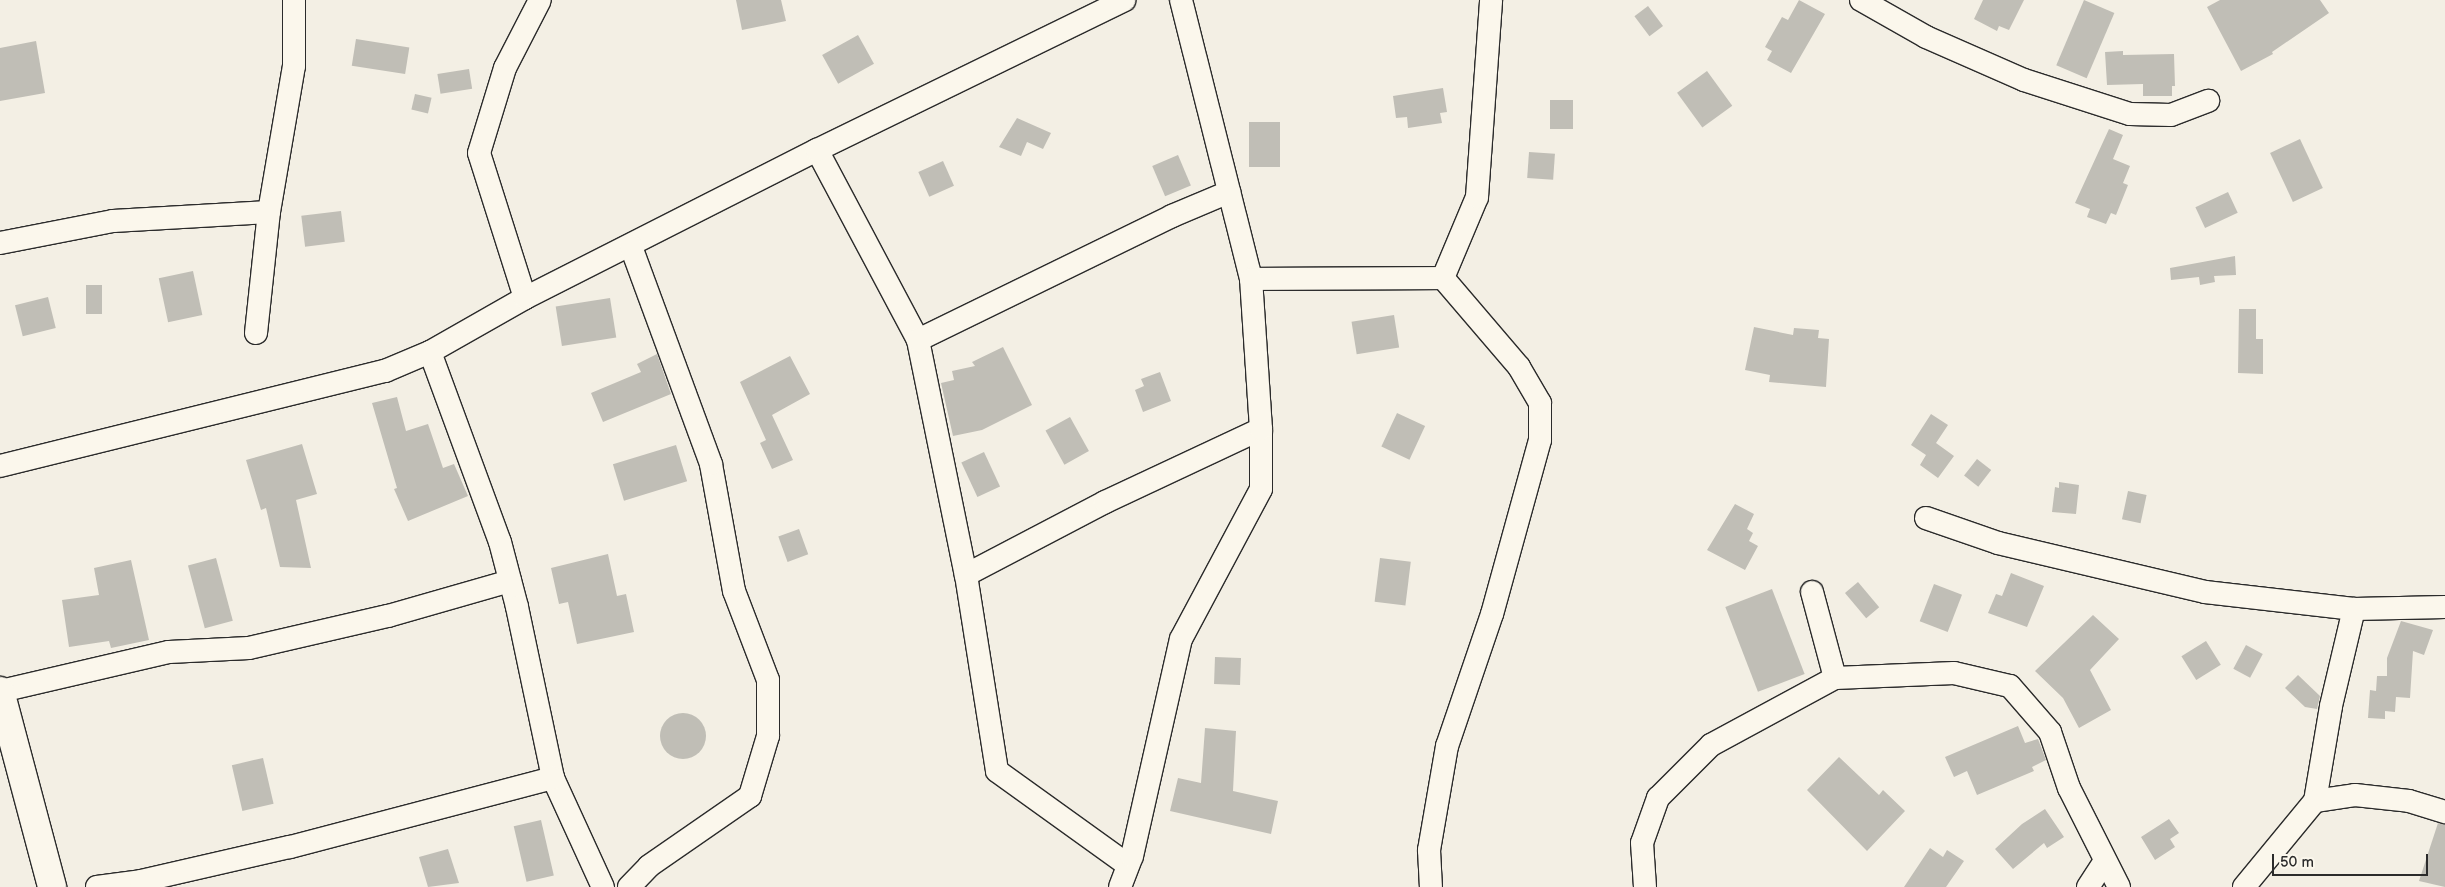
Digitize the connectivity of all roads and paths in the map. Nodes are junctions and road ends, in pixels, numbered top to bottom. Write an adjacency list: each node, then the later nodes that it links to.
1 (294, 0): 10 (street)
2 (1124, 0): 8 (street)
3 (1182, 0): 9 (street)
4 (1491, 0): 13 (street)
5 (1861, 0): 7 (street)
6 (545, 1): 15 (street)
7 (2208, 101)
8 (817, 150): 12 (street); 17 (street)
9 (1230, 192): 14 (street); 17 (street)
10 (269, 212): 11 (street); 16 (street)
11 (0, 243)
12 (631, 246): 15 (street); 37 (street)
13 (1443, 278): 14 (street); 39 (street)
14 (1251, 279): 19 (street)
15 (526, 298): 18 (street)
16 (256, 334)
17 (918, 340): 22 (street)
18 (430, 352): 20 (street); 23 (street)
19 (1261, 429): 22 (street); 33 (street)
20 (0, 466)
21 (1926, 518): 26 (street)
22 (966, 575): 33 (street)
23 (510, 581): 28 (street); 29 (street)
24 (1812, 592): 27 (street)
25 (2445, 607): 26 (street)
26 (2354, 609): 30 (street)
27 (1835, 678): 32 (street); 40 (street)
28 (0, 691): 34 (street)
29 (553, 778): 35 (street); 36 (street)
30 (2315, 801): 31 (street); 43 (street)
31 (2445, 812)
32 (2105, 861): 41 (street); 42 (street)
33 (1128, 865): 38 (street)
34 (52, 887)
35 (97, 887)
36 (603, 887)
37 (629, 887)
38 (1120, 887)
39 (1431, 887)
40 (1645, 887)
41 (2088, 887)
42 (2119, 887)
43 (2244, 887)

